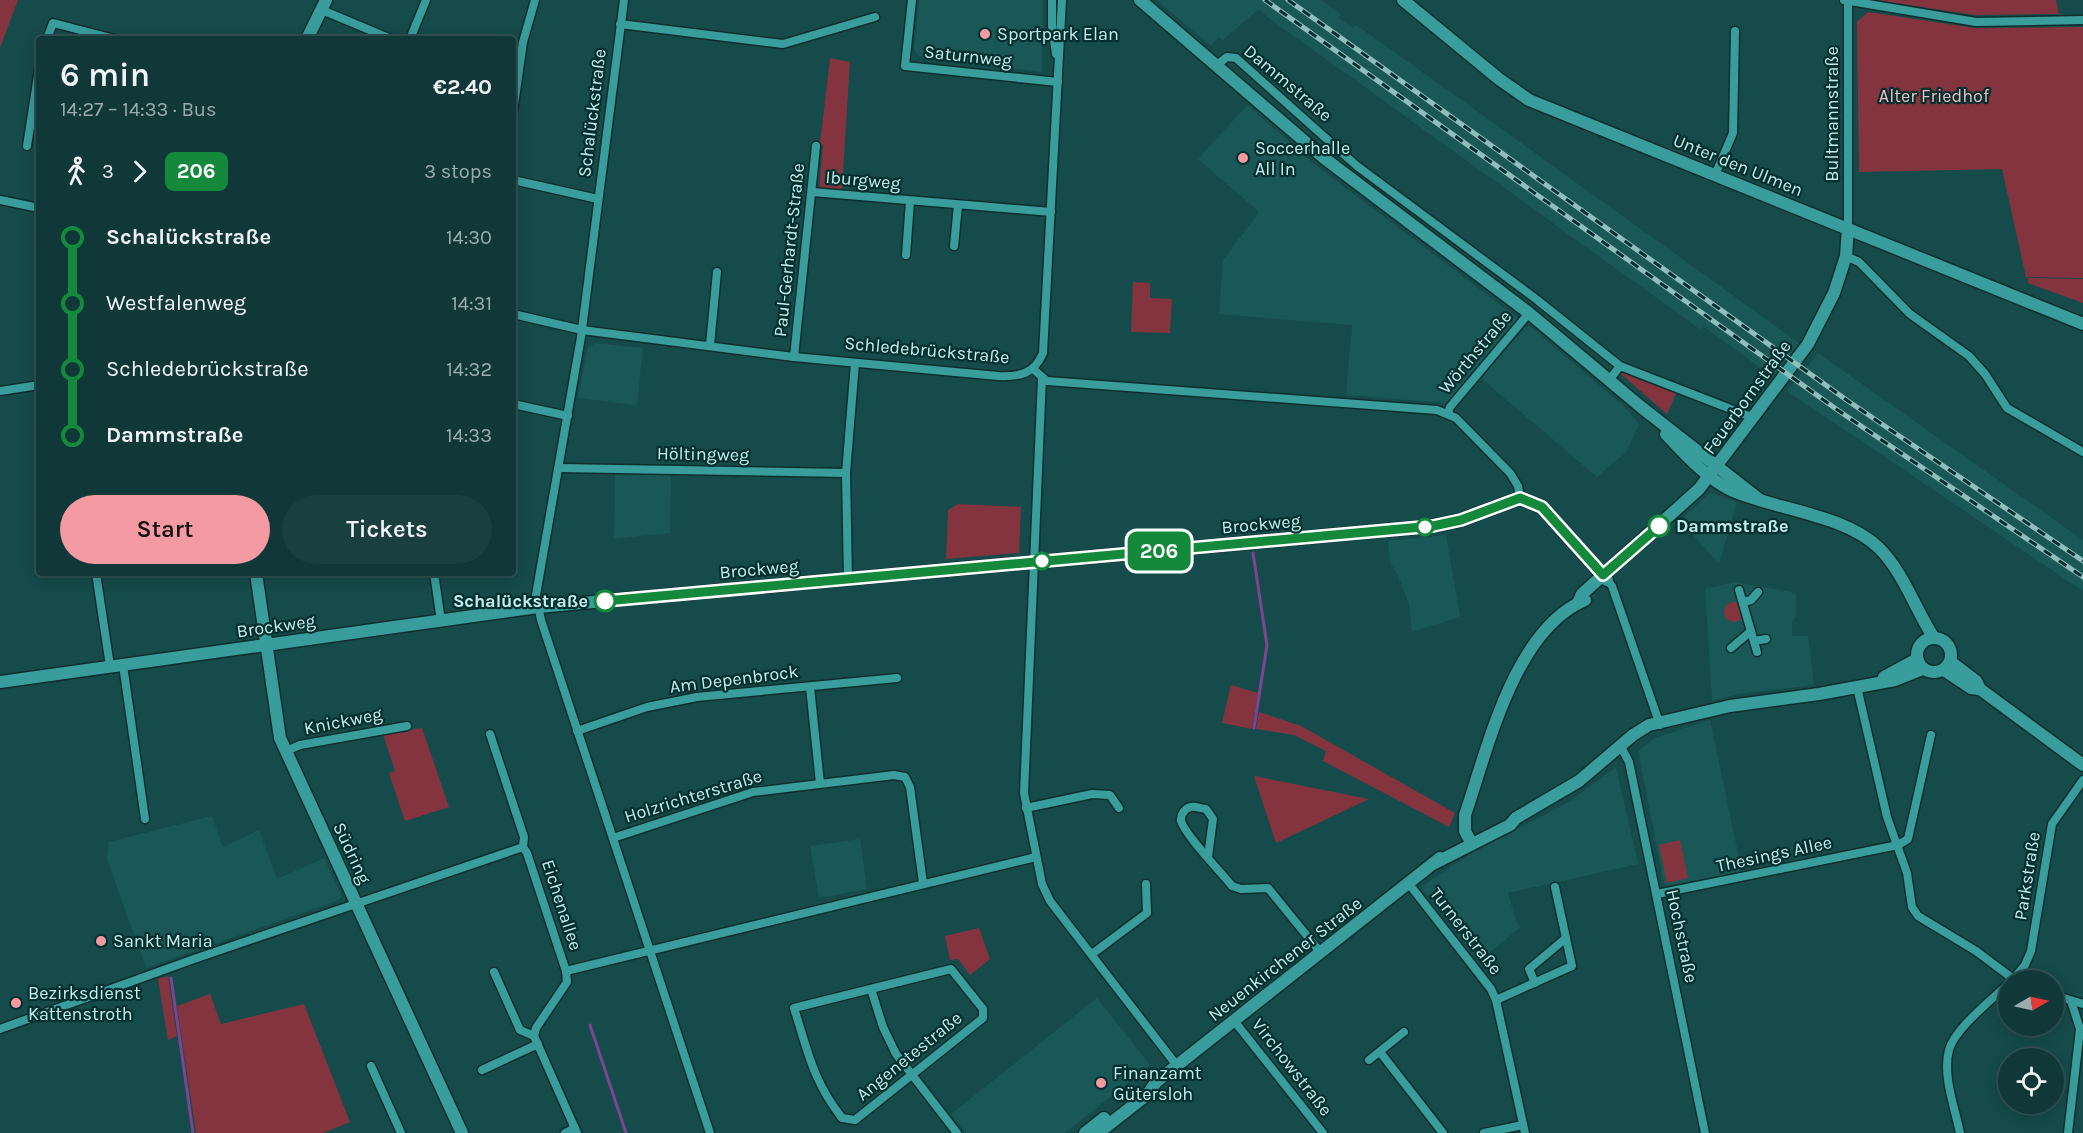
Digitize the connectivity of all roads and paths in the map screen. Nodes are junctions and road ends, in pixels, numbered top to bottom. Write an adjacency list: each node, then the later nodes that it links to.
1 (426, 0): 19 (street)
2 (535, 0): 21 (street)
3 (624, 0): 13 (street, Schalückstraße)
4 (912, 0): 24 (street, Saturnweg)
5 (1052, 0): 22 (street)
6 (1062, 0): 22 (street)
7 (1140, 0): 20 (street, Dammstraße)
8 (1403, 0): 29 (street, Unter den Ulmen)
9 (1847, 0): 12 (street); 38 (street, Bultmannstraße)
10 (324, 5): 17 (street); 18 (street)
11 (875, 17): 13 (street)
12 (2083, 20)
13 (620, 24): 32 (street, Schalückstraße)
14 (1734, 31): 29 (street)
15 (49, 36): 16 (street)
16 (104, 36)
17 (309, 36)
18 (385, 36)
19 (411, 36)
20 (1218, 64): 43 (street, Dammstraße); 50 (street, Dammstraße)
21 (516, 70)
22 (1059, 72): 24 (street)
23 (516, 76): 26 (street)
24 (1058, 82): 37 (street)
25 (36, 88): 27 (street)
26 (516, 96)
27 (27, 146)
28 (816, 147): 31 (street, Paul-Gerhardt-Straße)
29 (1715, 175): 38 (street, Unter den Ulmen)
30 (516, 181): 32 (street)
31 (812, 192): 34 (street, Iburgweg); 48 (street, Paul-Gerhardt-Straße)
32 (598, 199): 46 (street, Schalückstraße)
33 (0, 200): 36 (street)
34 (910, 201): 35 (street, Iburgweg); 40 (street, Iburgweg)
35 (958, 205): 37 (street, Iburgweg); 39 (street)
36 (36, 207)
37 (1051, 212): 51 (street)
38 (1848, 228): 41 (street, Feuerbornstraße); 45 (street, Unter den Ulmen)
39 (954, 246)
40 (906, 255)
41 (1846, 256): 59 (street, Feuerbornstraße); 60 (street)
42 (717, 272): 47 (street)
43 (1529, 313): 53 (street, Dammstraße); 57 (street, Wörthstraße)
44 (516, 315): 46 (street, Schledebrückstraße)
45 (2083, 324)
46 (582, 330): 47 (street, Schledebrückstraße); 58 (street, Schalückstraße)
47 (710, 345): 48 (street, Schledebrückstraße)
48 (794, 357): 49 (street, Schledebrückstraße)
49 (855, 363): 51 (street, Schledebrückstraße); 63 (street)
50 (1620, 366): 53 (street); 59 (street)
51 (1034, 369): 52 (street, Schledebrückstraße)
52 (1042, 378): 57 (street); 65 (street)
53 (1610, 379): 62 (street, Dammstraße)
54 (36, 386): 55 (street)
55 (0, 391)
56 (516, 405): 58 (street)
57 (1448, 413): 64 (street)
58 (568, 416): 61 (street, Schalückstraße)
59 (1754, 418): 62 (street, Feuerbornstraße)
60 (2083, 452)
61 (560, 468): 63 (street, Höltingweg); 75 (street, Schalückstraße)
62 (1714, 471): 69 (street, Feuerbornstraße); 73 (street, Dammstraße)
63 (846, 473): 70 (street)
64 (1520, 498): 65 (street, Brockweg); 69 (street)
65 (1033, 562): 70 (street, Brockweg); 102 (street)
66 (97, 576): 86 (street)
67 (256, 576): 82 (street, Südring)
68 (434, 576): 76 (street)
69 (1605, 578): 92 (street); 106 (street, Feuerbornstraße)
70 (848, 579): 75 (street, Brockweg)
71 (1739, 590): 74 (street)
72 (1758, 592): 74 (street)
73 (1912, 601): 78 (street, Dammstraße); 81 (street, Dammstraße)
74 (1743, 602): 77 (street)
75 (538, 606): 76 (street, Brockweg); 94 (street, Schalückstraße)
76 (441, 621): 82 (street, Brockweg)
77 (1751, 631): 80 (street); 83 (street)
78 (1934, 638): 81 (street); 87 (street)
79 (1766, 639): 80 (street)
80 (1754, 641): 84 (street)
81 (1922, 643): 85 (street)
82 (266, 645): 86 (street, Brockweg); 98 (street, Südring)
83 (1735, 649)
84 (1757, 652)
85 (1920, 664): 87 (street); 91 (street, Neuenkirchener Straße)
86 (116, 666): 89 (street, Brockweg); 104 (street)
87 (1947, 666): 99 (street)
88 (897, 678): 90 (street, Am Depenbrock)
89 (0, 682)
90 (810, 687): 94 (street, Am Depenbrock); 101 (street)
91 (1860, 687): 92 (street, Neuenkirchener Straße); 107 (street)
92 (1659, 725): 97 (street, Neuenkirchener Straße)
93 (407, 726): 98 (street, Knickweg)
94 (578, 731): 105 (street, Schalückstraße)
95 (490, 734): 108 (street)
96 (1931, 735): 107 (street)
97 (1622, 747): 106 (street, Neuenkirchener Straße); 115 (street, Hochstraße)
98 (286, 751): 116 (street, Südring)
99 (2083, 765)
100 (2083, 780): 122 (street, Parkstraße)
101 (820, 783): 105 (street, Holzrichterstraße); 111 (street, Holzrichterstraße)
102 (1026, 808): 103 (street); 109 (street)
103 (1119, 808)
104 (145, 819)
105 (613, 837): 118 (street, Schalückstraße)
106 (1470, 841): 113 (street, Neuenkirchener Straße)
107 (1898, 845): 115 (street, Thesings Allee); 121 (street)
108 (523, 848): 116 (street, Eichenallee); 123 (street, Eichenallee)
109 (1036, 857): 111 (street, Eichenallee); 120 (street)
110 (1208, 857): 110 (street); 119 (street)
111 (923, 883): 118 (street, Eichenallee)
112 (1146, 884): 120 (street)
113 (1409, 884): 119 (street, Neuenkirchener Straße); 129 (street, Turnerstraße)
114 (1555, 887): 117 (street, Turnerstraße)
115 (1657, 894): 155 (street, Hochstraße)
116 (356, 904): 134 (street, Eichenallee); 147 (street, Südring)
117 (1566, 939): 125 (street, Turnerstraße); 125 (street, Turnerstraße)
118 (651, 951): 123 (street, Eichenallee); 149 (street, Schalückstraße)
119 (1321, 953): 132 (street, Neuenkirchener Straße)
120 (1092, 954): 140 (street)
121 (1999, 970)
122 (2021, 970)
123 (566, 971): 136 (street)
124 (494, 972): 136 (street)
125 (1535, 983): 129 (street, Turnerstraße)
126 (871, 989): 142 (street); 142 (street, Angenetestraße); 142 (street, Angenetestraße)
127 (1998, 994): 156 (street, Parkstraße)
128 (2064, 999): 130 (street)
129 (1496, 1000): 144 (street, Turnerstraße)
130 (2071, 1001): 131 (street); 133 (street)
131 (2083, 1004)
132 (1235, 1022): 140 (street, Neuenkirchener Straße); 152 (street, Virchowstraße)
133 (2082, 1027): 157 (street)
134 (0, 1029)
135 (1404, 1032): 137 (street)
136 (536, 1040): 141 (street); 145 (street)
137 (1380, 1052): 138 (street); 153 (street)
138 (1369, 1060)
139 (371, 1066): 146 (street)
140 (1178, 1067): 143 (street, Neuenkirchener Straße)
141 (482, 1070)
142 (912, 1074): 150 (street)
143 (1104, 1128): 151 (street, Neuenkirchener Straße)
144 (1524, 1129): 154 (street)
145 (576, 1131): 148 (street)
146 (401, 1133)
147 (462, 1133)
148 (565, 1133)
149 (710, 1133)
150 (957, 1133)
151 (1085, 1133)
152 (1323, 1133)
153 (1443, 1133)
154 (1484, 1133)
155 (1705, 1133)
156 (1960, 1133)
157 (2068, 1133)

